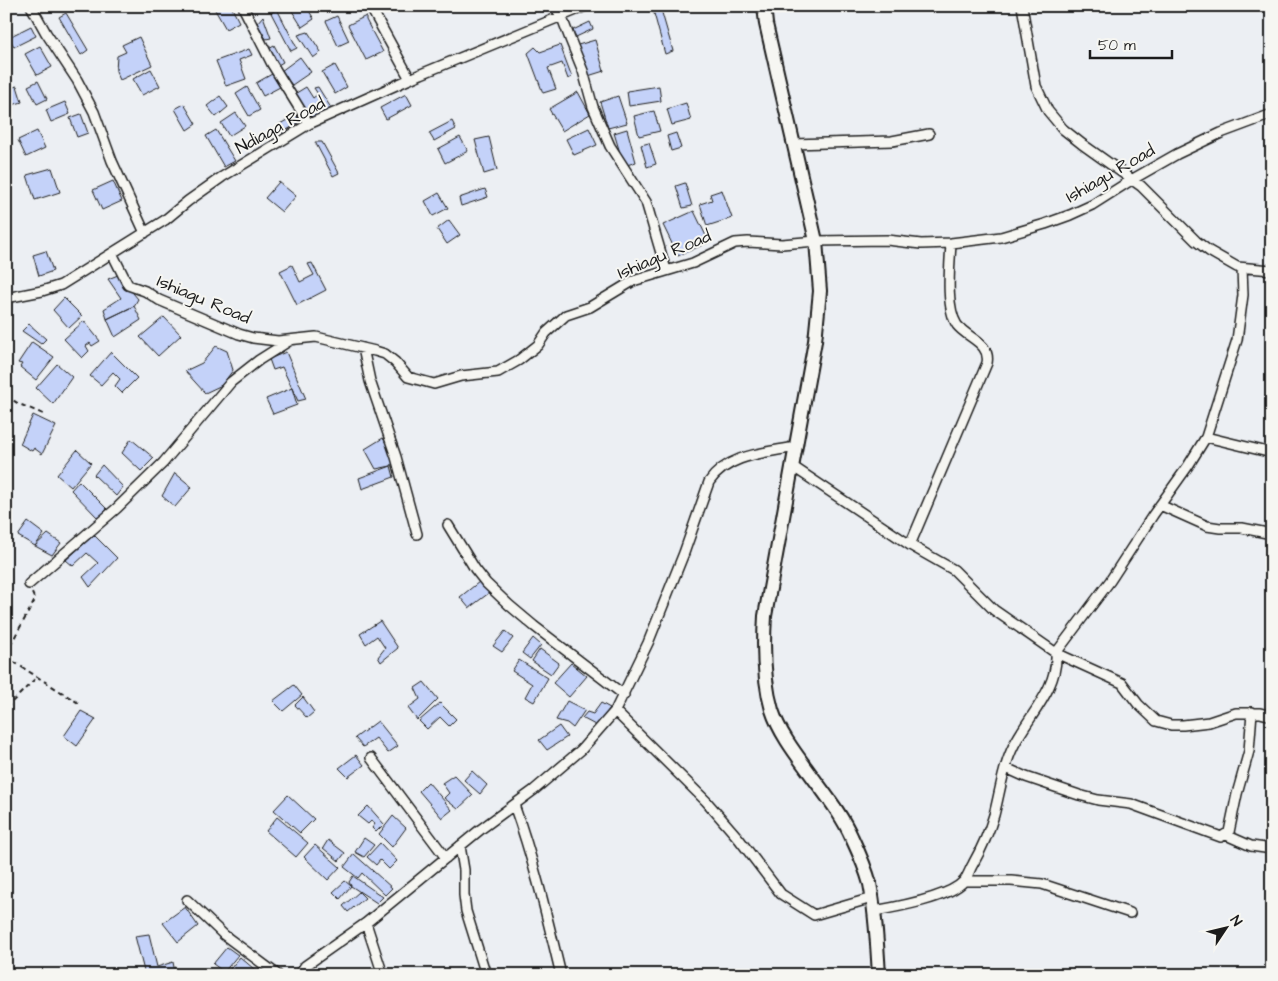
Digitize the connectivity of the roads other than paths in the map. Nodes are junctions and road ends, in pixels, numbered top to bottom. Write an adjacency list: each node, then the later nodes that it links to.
1 (31, 6): 15 (street)
2 (370, 6): 9 (street)
3 (554, 6): 8 (street)
4 (586, 6): 8 (street, Ndiaga Road)
5 (764, 6): 13 (main road)
6 (1022, 6): 14 (street)
7 (244, 9): 11 (street)
8 (561, 15): 9 (street, Ndiaga Road); 20 (street)
9 (410, 79): 11 (street, Ndiaga Road)
10 (1272, 114): 14 (street, Ishiagu Road)
11 (309, 124): 15 (street, Ndiaga Road)
12 (929, 134): 13 (street)
13 (793, 144): 16 (main road)
14 (1133, 179): 17 (street, Ishiagu Road); 19 (street)
15 (145, 233): 18 (street, Ndiaga Road)
16 (816, 241): 17 (street, Ishiagu Road); 20 (street, Ishiagu Road); 26 (main road)
17 (951, 243): 33 (street)
18 (112, 254): 22 (street, Ndiaga Road); 23 (street, Ishiagu Road)
19 (1242, 268): 21 (street); 25 (street)
20 (666, 270): 24 (street, Ishiagu Road)
21 (1272, 270)
22 (6, 298)
23 (292, 339): 24 (street, Ishiagu Road); 34 (street)
24 (362, 348): 31 (street)
25 (1206, 437): 27 (street); 29 (street)
26 (795, 447): 28 (main road); 36 (street)
27 (1272, 453)
28 (792, 466): 33 (street); 48 (main road)
29 (1160, 505): 32 (street); 35 (street)
30 (448, 525): 36 (street)
31 (417, 534)
32 (1272, 534)
33 (910, 545): 35 (street)
34 (29, 584)
35 (1056, 653): 38 (street); 41 (street)
36 (624, 695): 37 (street)
37 (615, 712): 42 (street); 48 (street)
38 (1252, 712): 39 (street); 43 (street)
39 (1272, 716)
40 (372, 758): 46 (street)
41 (1006, 768): 43 (street); 47 (street)
42 (514, 805): 44 (street); 57 (street)
43 (1226, 835): 45 (street)
44 (460, 846): 46 (street); 56 (street)
45 (1272, 849)
46 (446, 858): 52 (street)
47 (964, 881): 50 (street); 51 (street)
48 (872, 898): 50 (main road)
49 (187, 900): 53 (street)
50 (874, 911): 58 (main road)
51 (1130, 913)
52 (366, 923): 54 (street); 55 (street)
53 (278, 975)
54 (300, 975)
55 (383, 975)
56 (486, 975)
57 (560, 975)
58 (879, 975)

